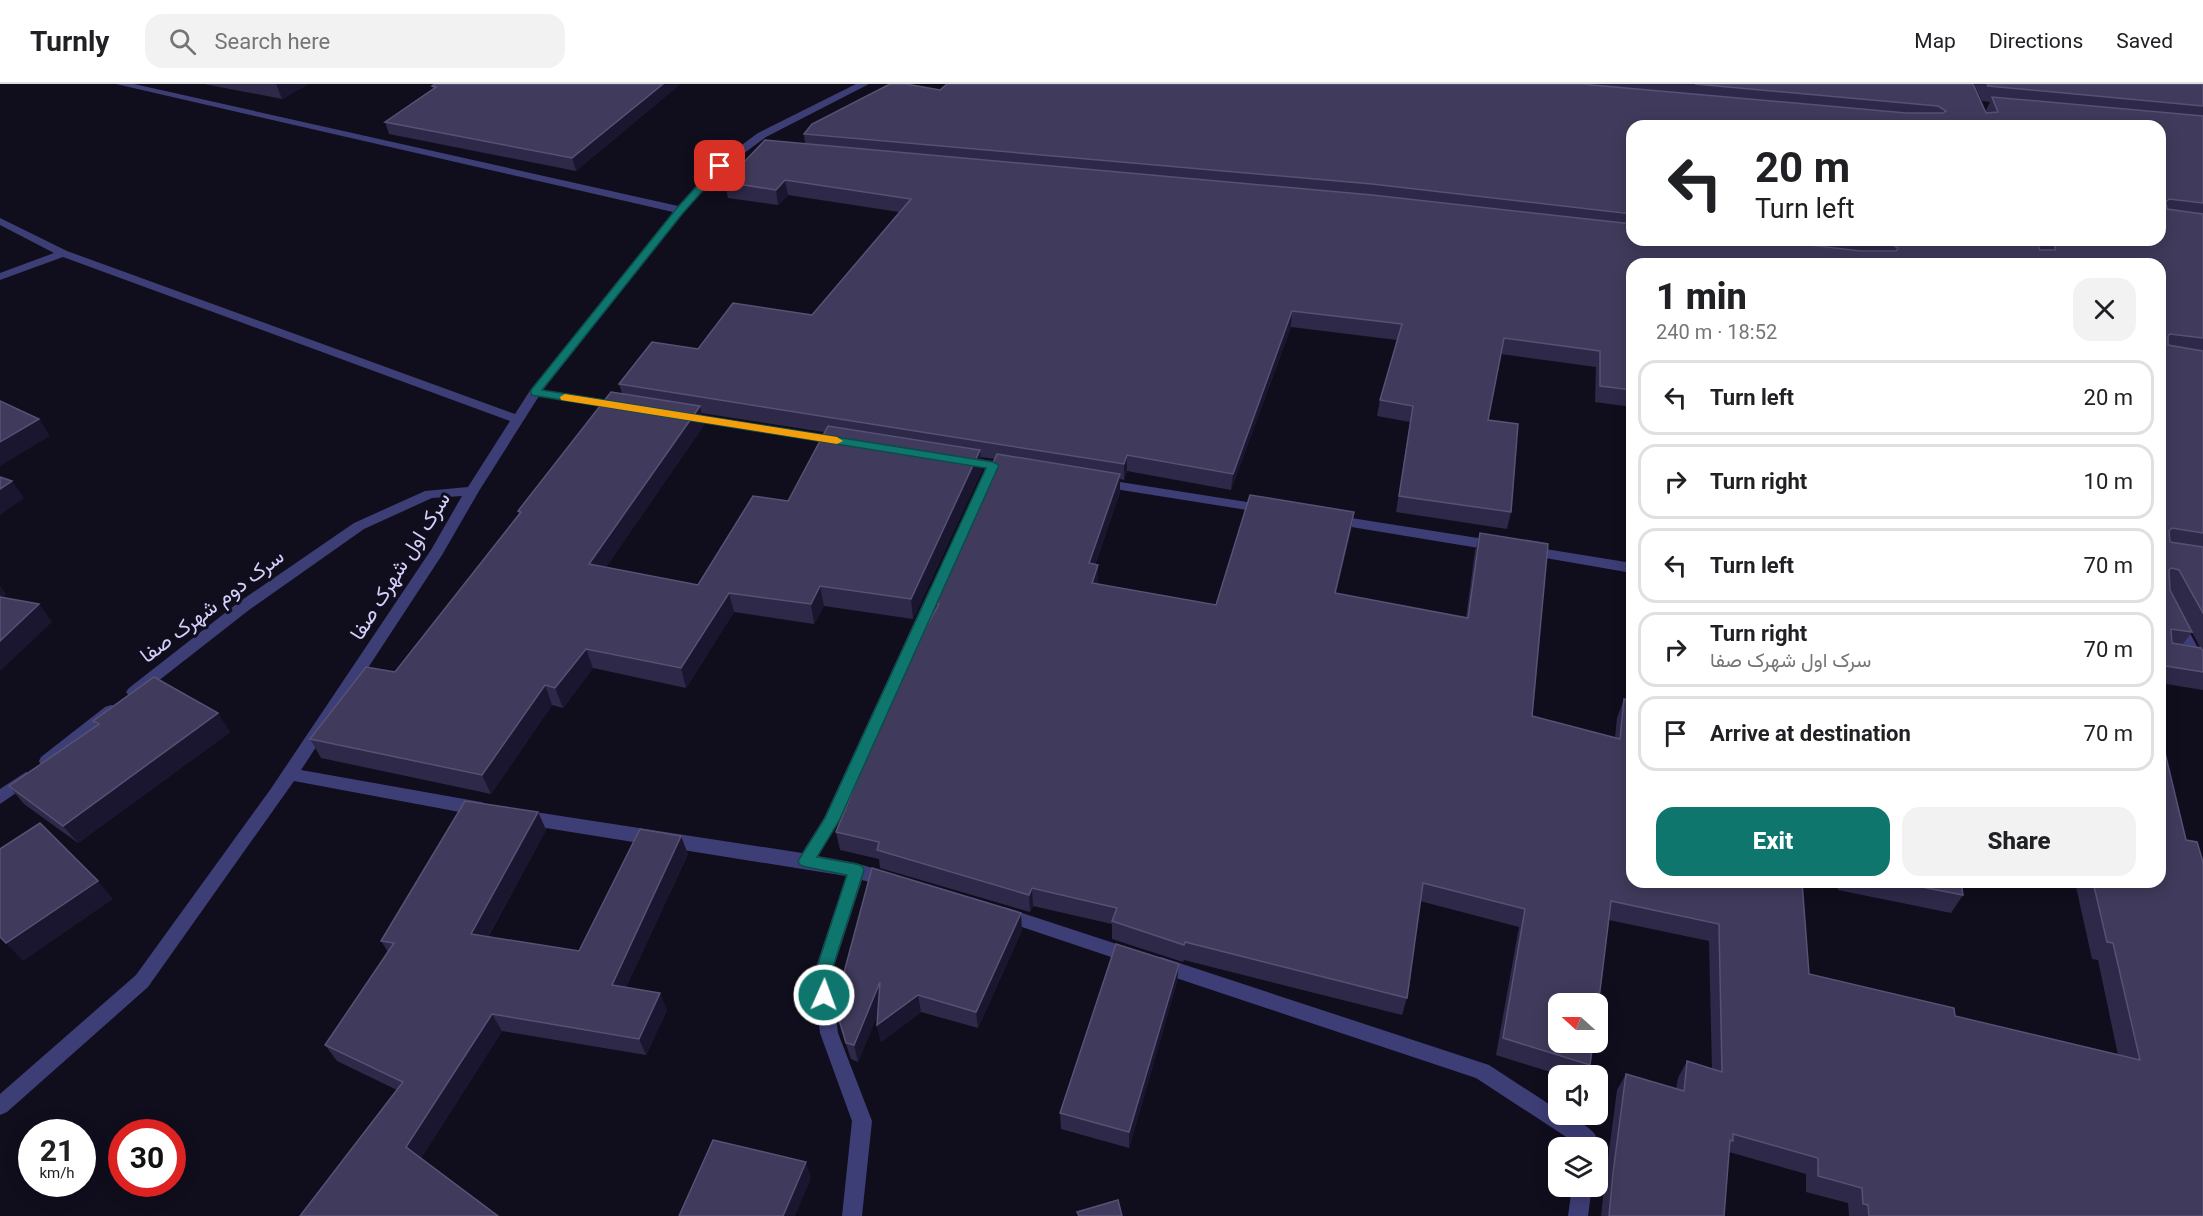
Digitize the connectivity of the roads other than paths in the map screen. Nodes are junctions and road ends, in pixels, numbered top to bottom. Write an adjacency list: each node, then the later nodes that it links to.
1 (121, 84): 3 (street)
2 (864, 84): 3 (street, سرک اول شهرک صفا)
3 (680, 210): 7 (street, سرک اول شهرک صفا)
4 (0, 220): 5 (street)
5 (63, 253): 6 (street); 10 (street)
6 (0, 277)
7 (535, 392): 8 (street); 10 (street, سرک اول شهرک صفا)
8 (640, 409)
9 (664, 413): 11 (street)
10 (518, 419): 15 (street, سرک اول شهرک صفا)
11 (852, 443)
12 (946, 458): 13 (street)
13 (1029, 471)
14 (1088, 481): 16 (street)
15 (472, 491): 24 (street, سرک اول شهرک صفا); 25 (street, سرک دوم شهرک صفا)
16 (1277, 511)
17 (1313, 516): 18 (street)
18 (1626, 567)
19 (944, 573): 26 (street)
20 (2166, 603): 22 (street)
21 (2178, 655): 22 (street)
22 (2196, 658): 23 (street)
23 (2203, 675)
24 (290, 774): 26 (street); 30 (street, سرک اول شهرک صفا)
25 (0, 798)
26 (806, 861): 27 (street)
27 (856, 870): 28 (street); 33 (street)
28 (901, 884)
29 (990, 910): 31 (street)
30 (0, 1106)
31 (1582, 1137)
32 (1581, 1197): 34 (street)
33 (852, 1216)
34 (1578, 1216)

